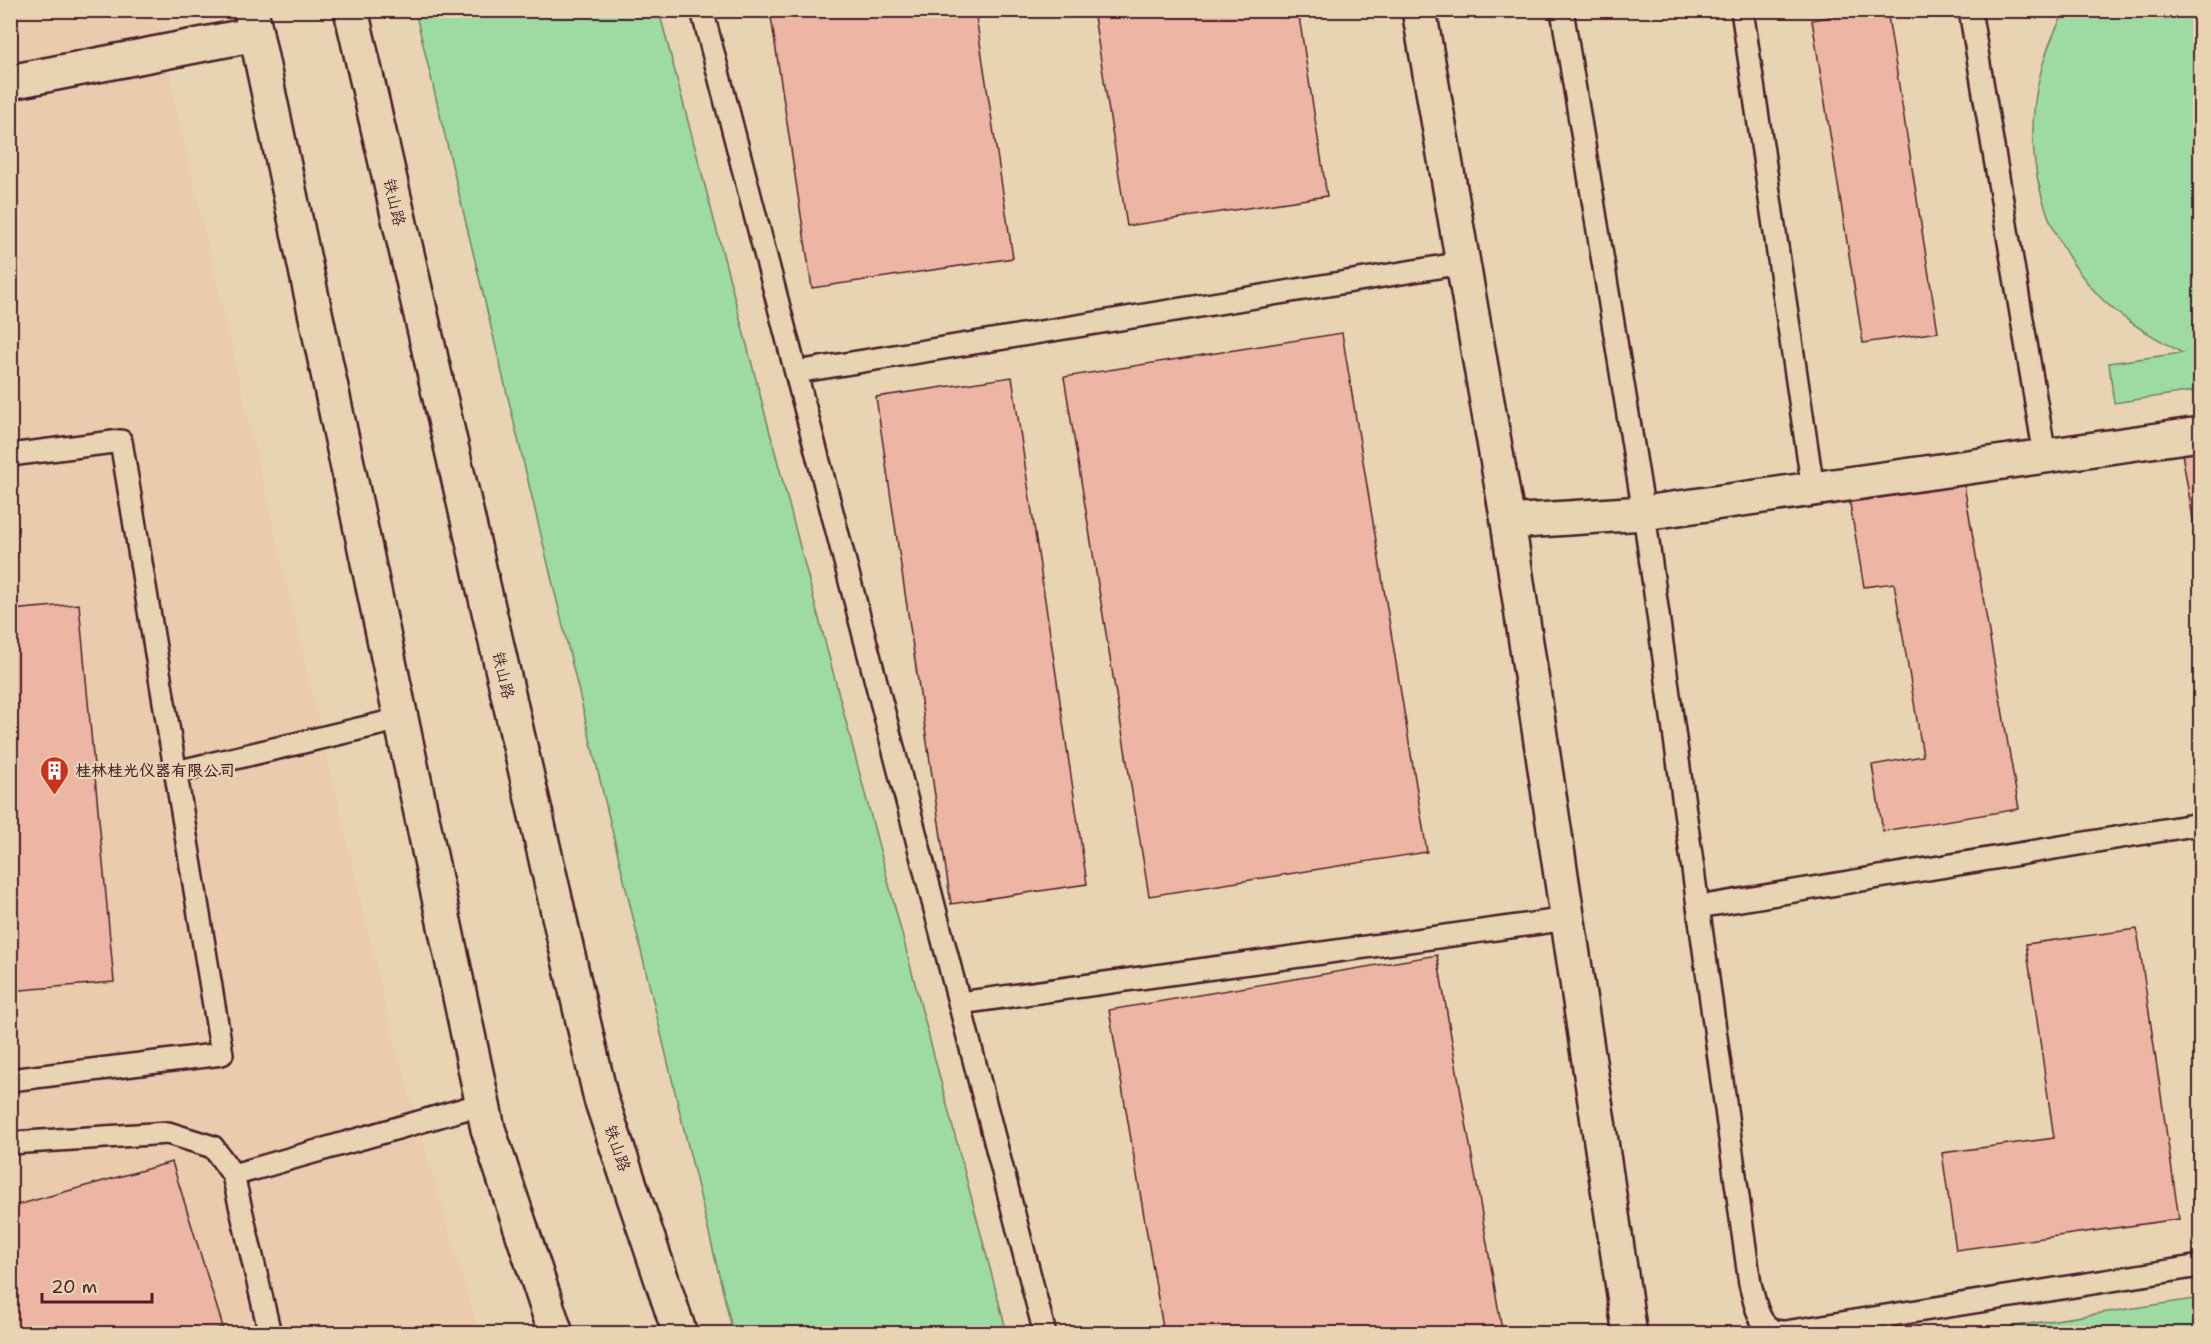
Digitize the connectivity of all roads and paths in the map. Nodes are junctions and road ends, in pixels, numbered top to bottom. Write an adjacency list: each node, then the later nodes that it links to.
1 (351, 10): 31 (main road, 铁山路)
2 (702, 10): 10 (lane)
3 (1419, 10): 9 (main road)
4 (1562, 10): 15 (lane)
5 (1742, 10): 14 (lane)
6 (1970, 10): 13 (lane)
7 (254, 22): 8 (main road); 17 (main road)
8 (10, 82)
9 (1463, 263): 10 (lane); 16 (main road)
10 (796, 372): 22 (lane)
11 (2200, 434): 13 (main road)
12 (10, 455): 18 (lane)
13 (2045, 456): 14 (main road)
14 (1813, 489): 15 (main road)
15 (1644, 513): 16 (main road); 20 (lane)
16 (1508, 522): 21 (main road)
17 (401, 719): 18 (lane); 24 (main road)
18 (176, 772): 23 (lane)
19 (2200, 824): 20 (lane)
20 (1698, 908): 27 (lane)
21 (1568, 919): 22 (lane); 28 (main road)
22 (960, 1003): 32 (lane)
23 (10, 1080)
24 (482, 1104): 26 (lane); 30 (main road)
25 (10, 1143): 26 (lane)
26 (233, 1175): 29 (lane)
27 (2200, 1266)
28 (1625, 1331)
29 (268, 1333)
30 (556, 1334)
31 (680, 1334)
32 (1045, 1334)

